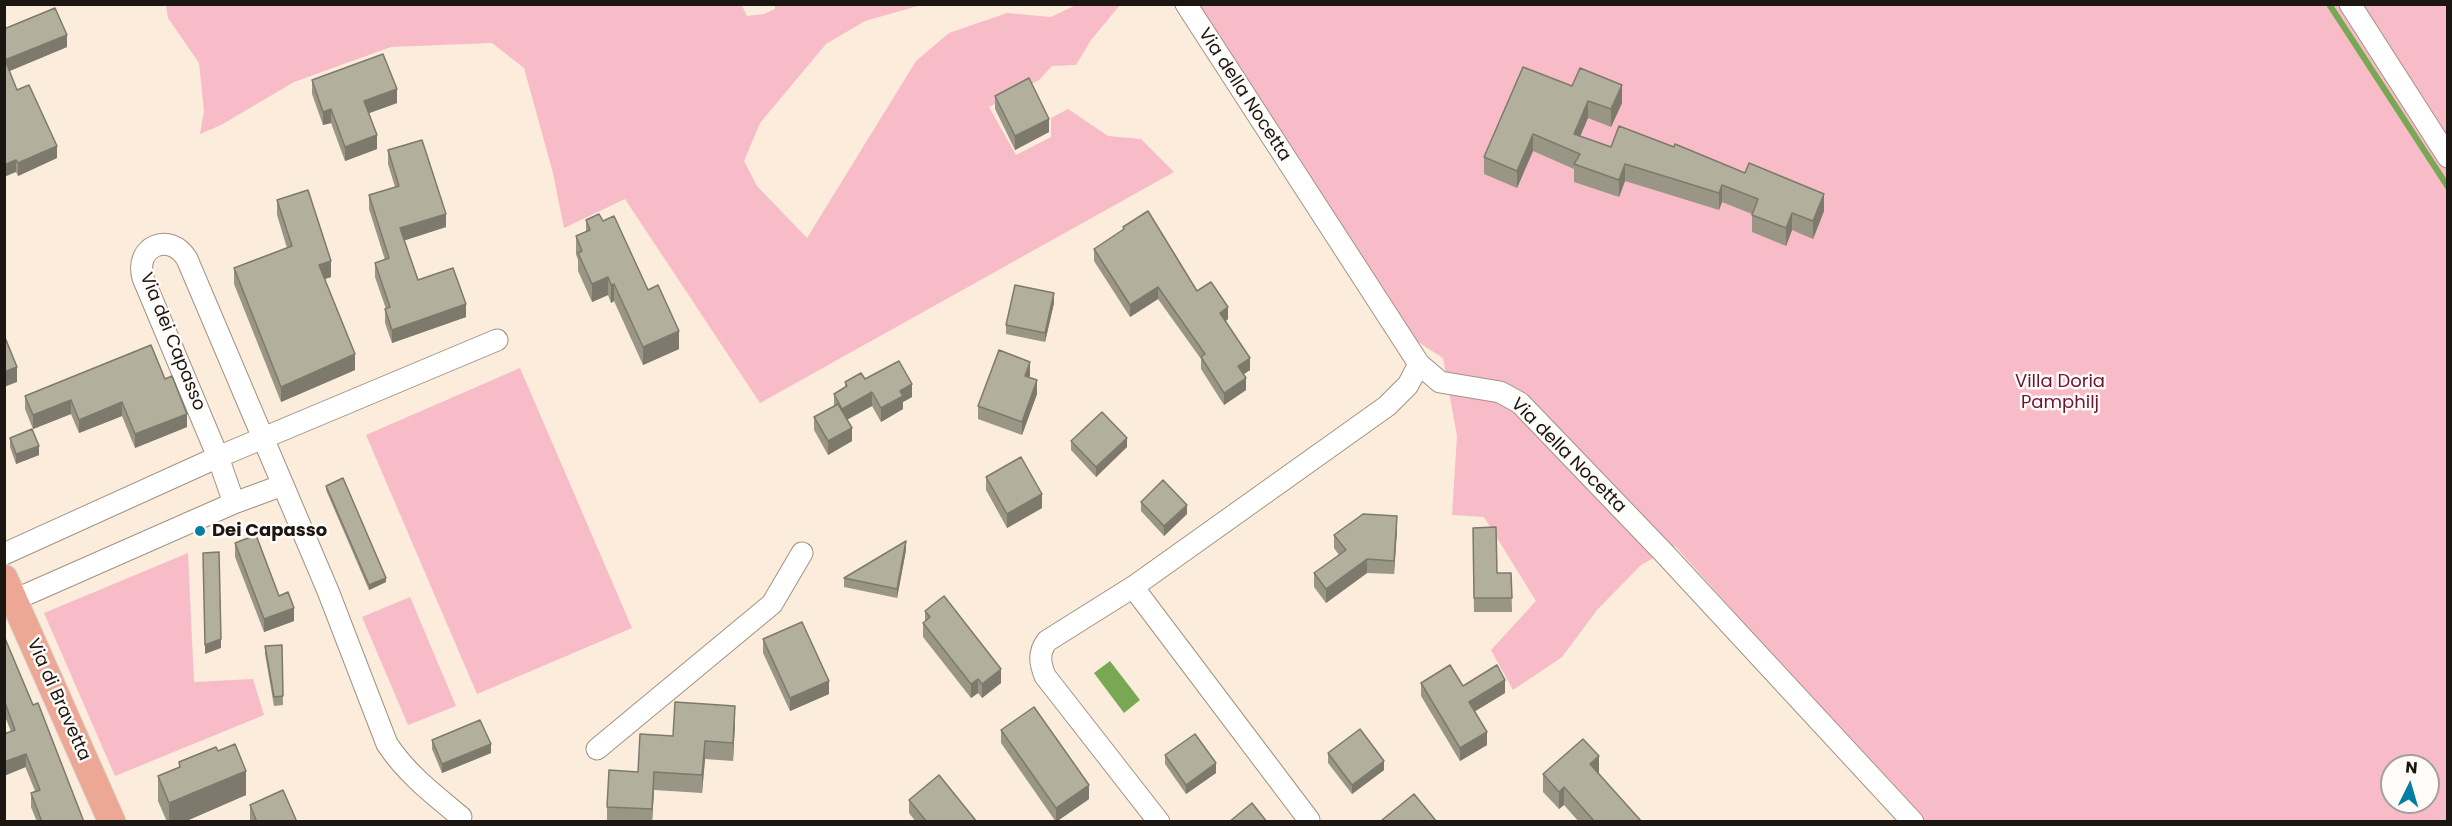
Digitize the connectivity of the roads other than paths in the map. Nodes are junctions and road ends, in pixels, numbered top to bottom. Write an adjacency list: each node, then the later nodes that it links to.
1 (1186, 4): 5 (street, Via della Nocetta)
2 (2350, 4): 3 (street)
3 (2448, 157)
4 (497, 340): 6 (street)
5 (1419, 364): 12 (street); 19 (street, Via della Nocetta)
6 (263, 438): 7 (street); 7 (street, Via dei Capasso); 8 (street, Via dei Capasso)
7 (218, 457): 9 (street, Via dei Capasso); 11 (street)
8 (283, 485): 9 (street); 15 (street, Via dei Capasso)
9 (234, 502): 13 (street)
10 (802, 553): 14 (street)
11 (4, 554)
12 (1133, 587): 16 (street); 18 (street)
13 (9, 589): 17 (main road, Via di Bravetta)
14 (597, 749)
15 (461, 817)
16 (1309, 820)
17 (112, 822)
18 (1159, 822)
19 (1913, 822)

